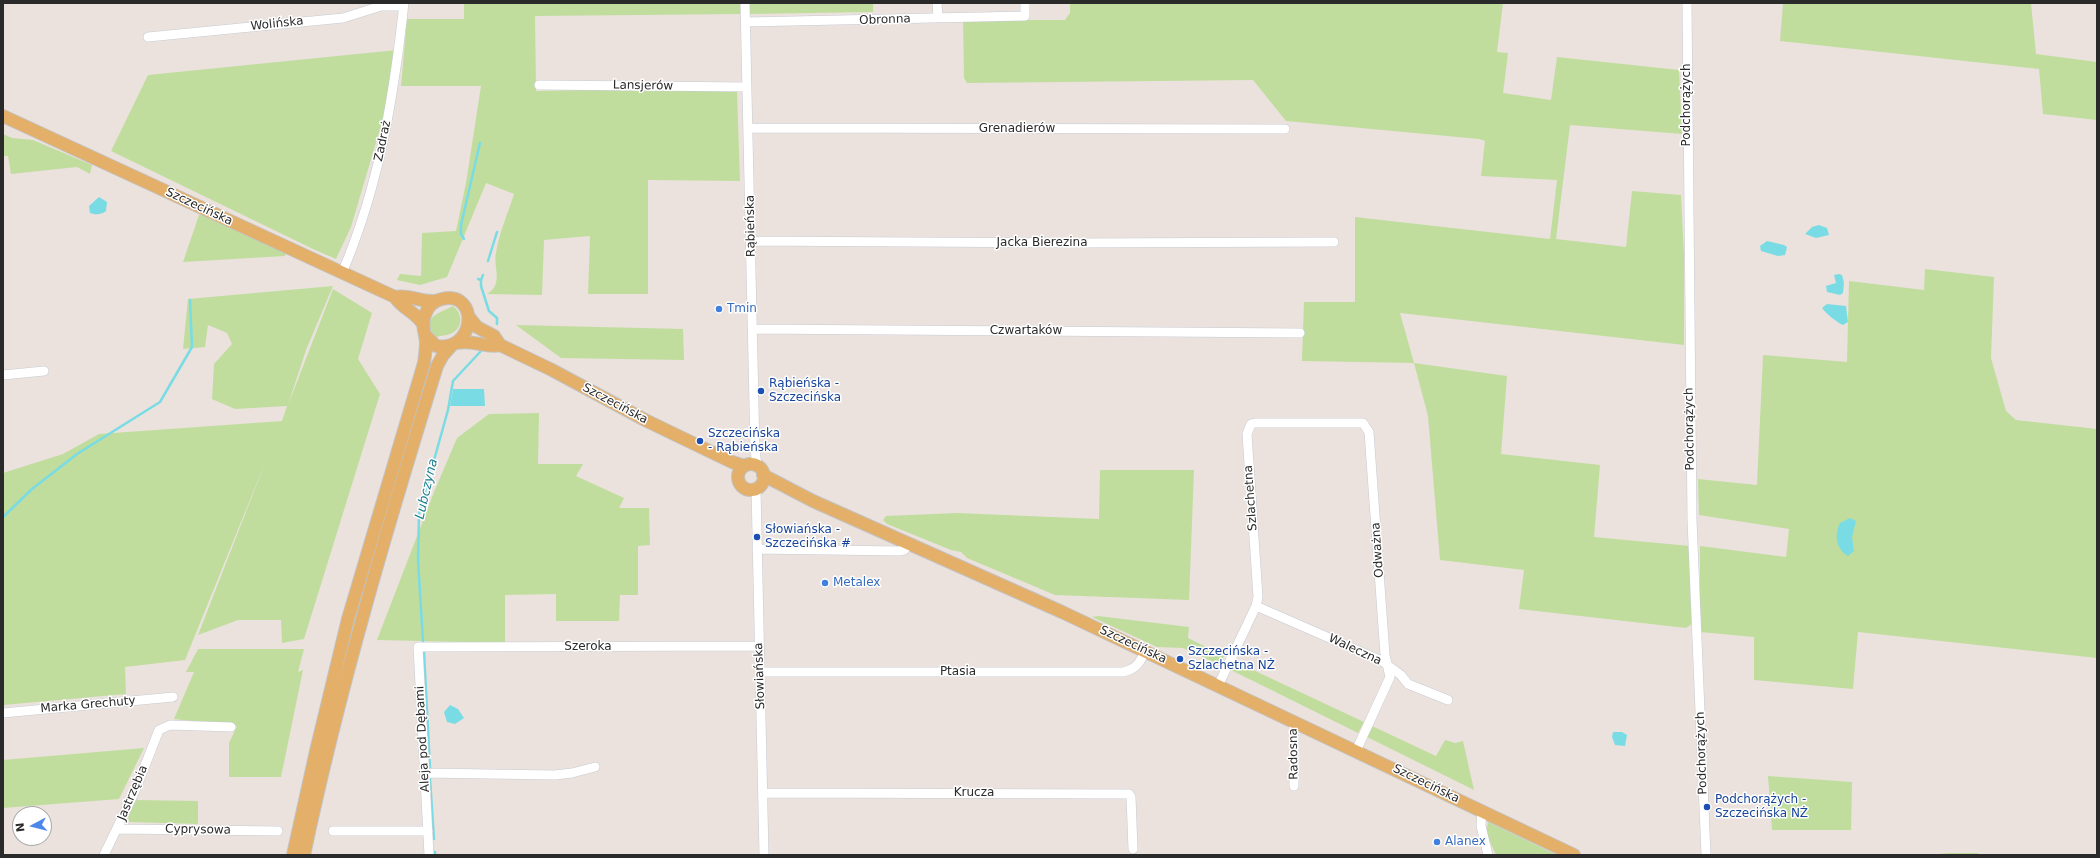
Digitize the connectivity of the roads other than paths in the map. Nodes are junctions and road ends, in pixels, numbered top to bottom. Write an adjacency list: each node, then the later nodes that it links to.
1 (745, 3): 7 (street, Rąbieńska)
2 (937, 3): 6 (street)
3 (1025, 3): 6 (street, Obronna)
4 (1687, 3): 61 (street, Podchorążych)
5 (404, 4): 8 (street, Wolińska); 16 (street, Zadraż)
6 (938, 16): 7 (street, Obronna)
7 (746, 22): 10 (street, Rąbieńska)
8 (148, 37)
9 (539, 85): 10 (street, Lansjerów)
10 (748, 88): 12 (street, Rąbieńska)
11 (3, 116): 16 (main road, Szczecińska)
12 (748, 128): 13 (street, Grenadierów); 14 (street, Rąbieńska)
13 (1285, 129)
14 (751, 241): 15 (street, Jacka Bierezina); 20 (street, Rąbieńska)
15 (1334, 242)
16 (342, 273): 17 (main road, Szczecińska)
17 (394, 297): 18 (main road, Szczecińska); 21 (main road, Szczecińska)
18 (434, 301): 19 (main road); 21 (main road)
19 (468, 317): 23 (main road); 24 (main road, Szczecińska)
20 (752, 329): 22 (street, Czwartaków); 28 (street, Rąbieńska)
21 (424, 330): 23 (main road); 55 (main road)
22 (1300, 333)
23 (455, 344): 24 (main road, Szczecińska); 56 (main road)
24 (500, 345): 28 (main road, Szczecińska)
25 (44, 371): 26 (street)
26 (3, 375)
27 (1369, 432): 31 (street, Szlachetna); 35 (street, Odważna)
28 (751, 476): 29 (main road, Szczecińska); 30 (street, Słowiańska)
29 (910, 544): 30 (street); 34 (main road, Szczecińska)
30 (757, 549): 32 (street, Słowiańska)
31 (1256, 606): 35 (street, Waleczna); 37 (street, Szlachetna)
32 (759, 646): 33 (street, Szeroka); 36 (street, Słowiańska)
33 (418, 647): 45 (street, Aleja pod Dębami)
34 (1145, 651): 36 (street, Ptasia); 37 (main road, Szczecińska)
35 (1389, 668): 39 (street, Waleczna); 43 (street)
36 (760, 672): 47 (street, Słowiańska)
37 (1218, 686): 41 (main road, Szczecińska)
38 (173, 697): 40 (street, Marka Grechuty)
39 (1448, 700)
40 (3, 713)
41 (1294, 722): 43 (main road, Szczecińska); 46 (street, Radosna)
42 (231, 727): 49 (street, Jastrzębia)
43 (1356, 751): 48 (main road, Szczecińska)
44 (595, 767): 45 (street)
45 (425, 773): 51 (street, Aleja pod Dębami)
46 (1294, 786)
47 (763, 793): 53 (street, Krucza); 58 (street, Słowiańska)
48 (1482, 811): 59 (street); 60 (main road, Szczecińska)
49 (118, 830): 50 (street, Cyprysowa); 54 (street, Jastrzębia)
50 (278, 831)
51 (428, 831): 52 (street); 57 (street, Aleja pod Dębami)
52 (333, 832)
53 (1133, 849)
54 (104, 855)
55 (293, 855)
56 (304, 855)
57 (429, 855)
58 (764, 855)
59 (1488, 855)
60 (1574, 855)
61 (1706, 855)

